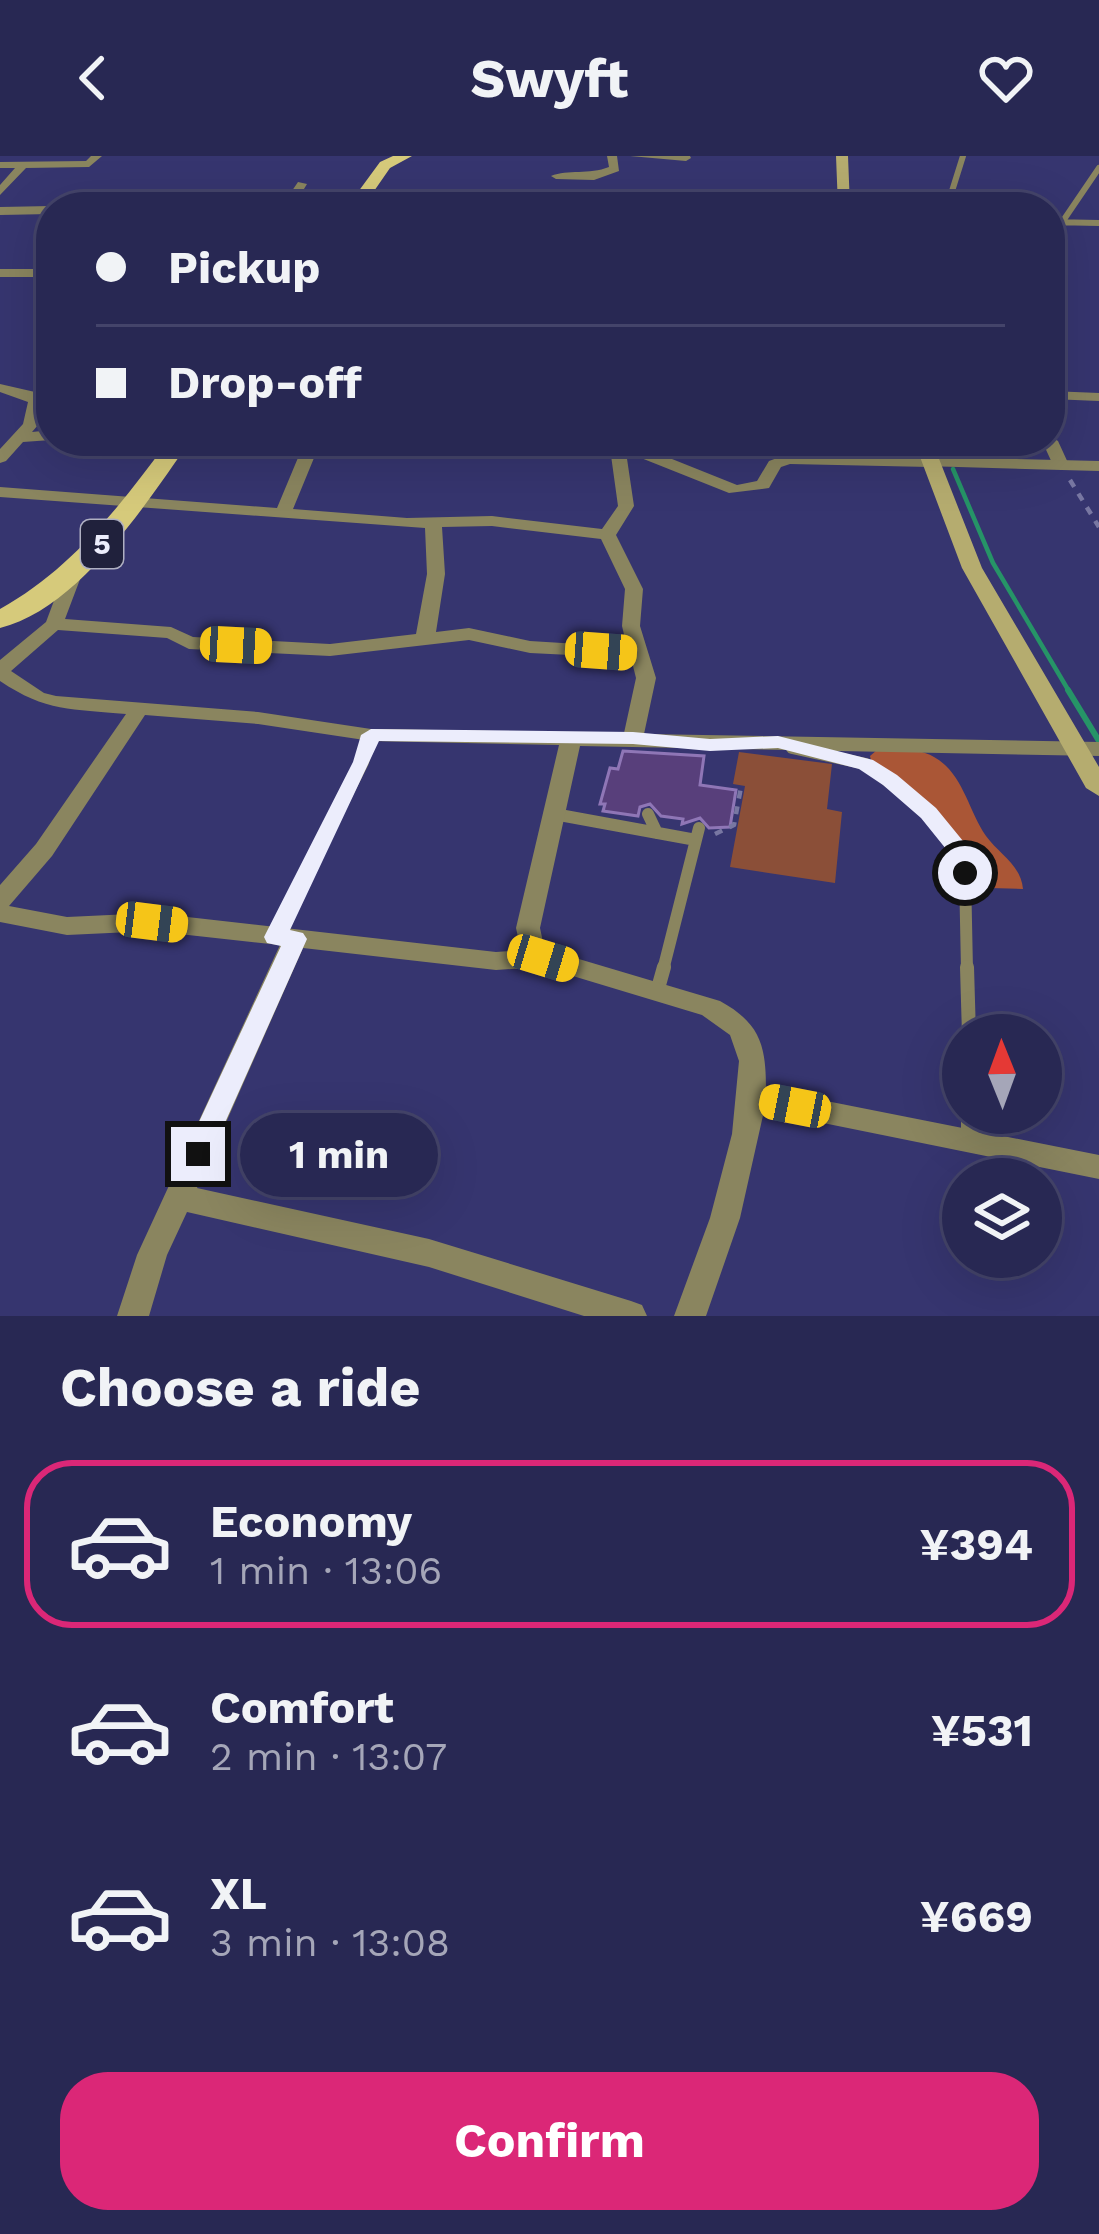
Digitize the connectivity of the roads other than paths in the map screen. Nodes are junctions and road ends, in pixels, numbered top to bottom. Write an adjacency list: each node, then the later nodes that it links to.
1 (98, 156): 11 (street)
2 (405, 156): 8 (main road)
3 (612, 156): 13 (street)
4 (634, 156): 7 (street)
5 (842, 156): 19 (main road)
6 (963, 156): 20 (lane)
7 (686, 158)
8 (381, 161): 17 (main road)
9 (558, 161): 13 (street)
10 (0, 165): 11 (street)
11 (22, 166): 15 (street)
12 (1099, 168): 23 (lane)
13 (556, 176): 18 (street)
14 (302, 184): 16 (street)
15 (0, 192)
16 (297, 192)
17 (363, 192)
18 (547, 192)
19 (843, 192)
20 (951, 192)
21 (36, 210): 22 (street)
22 (0, 211)
23 (1065, 220)
24 (1065, 222): 25 (lane)
25 (1099, 223)
26 (0, 273): 27 (street)
27 (36, 273)
28 (0, 388): 32 (street)
29 (1065, 396): 30 (street)
30 (1099, 397)
31 (36, 436): 32 (street)
32 (20, 438): 41 (street)
33 (168, 456): 45 (main road, 5)
34 (307, 456): 46 (street)
35 (618, 456): 48 (street)
36 (652, 456): 37 (street)
37 (840, 456)
38 (928, 456): 60 (main road)
39 (974, 456): 42 (street)
40 (1057, 456): 42 (street)
41 (0, 458)
42 (1061, 465): 43 (street)
43 (1099, 466)
44 (0, 492): 45 (street)
45 (134, 505): 46 (street); 49 (main road, 5)
46 (283, 514): 47 (street)
47 (433, 523): 48 (street); 52 (street)
48 (607, 535): 53 (street)
49 (73, 574): 50 (main road, 5); 51 (street)
50 (0, 620)
51 (54, 624): 52 (street); 54 (street)
52 (425, 638): 53 (street)
53 (637, 653): 57 (street)
54 (0, 671): 55 (street)
55 (139, 709): 56 (street); 65 (street)
56 (371, 735): 58 (street); 67 (lane)
57 (633, 738): 58 (street); 59 (street)
58 (571, 740): 62 (street)
59 (778, 742): 60 (street); 70 (lane)
60 (1087, 749): 61 (main road)
61 (1099, 788)
62 (554, 814): 64 (lane); 68 (street)
63 (648, 814): 64 (lane)
64 (657, 833): 69 (lane)
65 (0, 902)
66 (0, 913): 67 (street)
67 (285, 938): 68 (street); 75 (street)
68 (543, 958): 69 (street)
69 (657, 992): 71 (street)
70 (968, 1014)
71 (752, 1097): 72 (street); 78 (street)
72 (942, 1123)
73 (991, 1134): 74 (street)
74 (1099, 1167)
75 (178, 1197): 76 (street); 77 (street)
76 (134, 1316)
77 (631, 1316)
78 (690, 1316)

